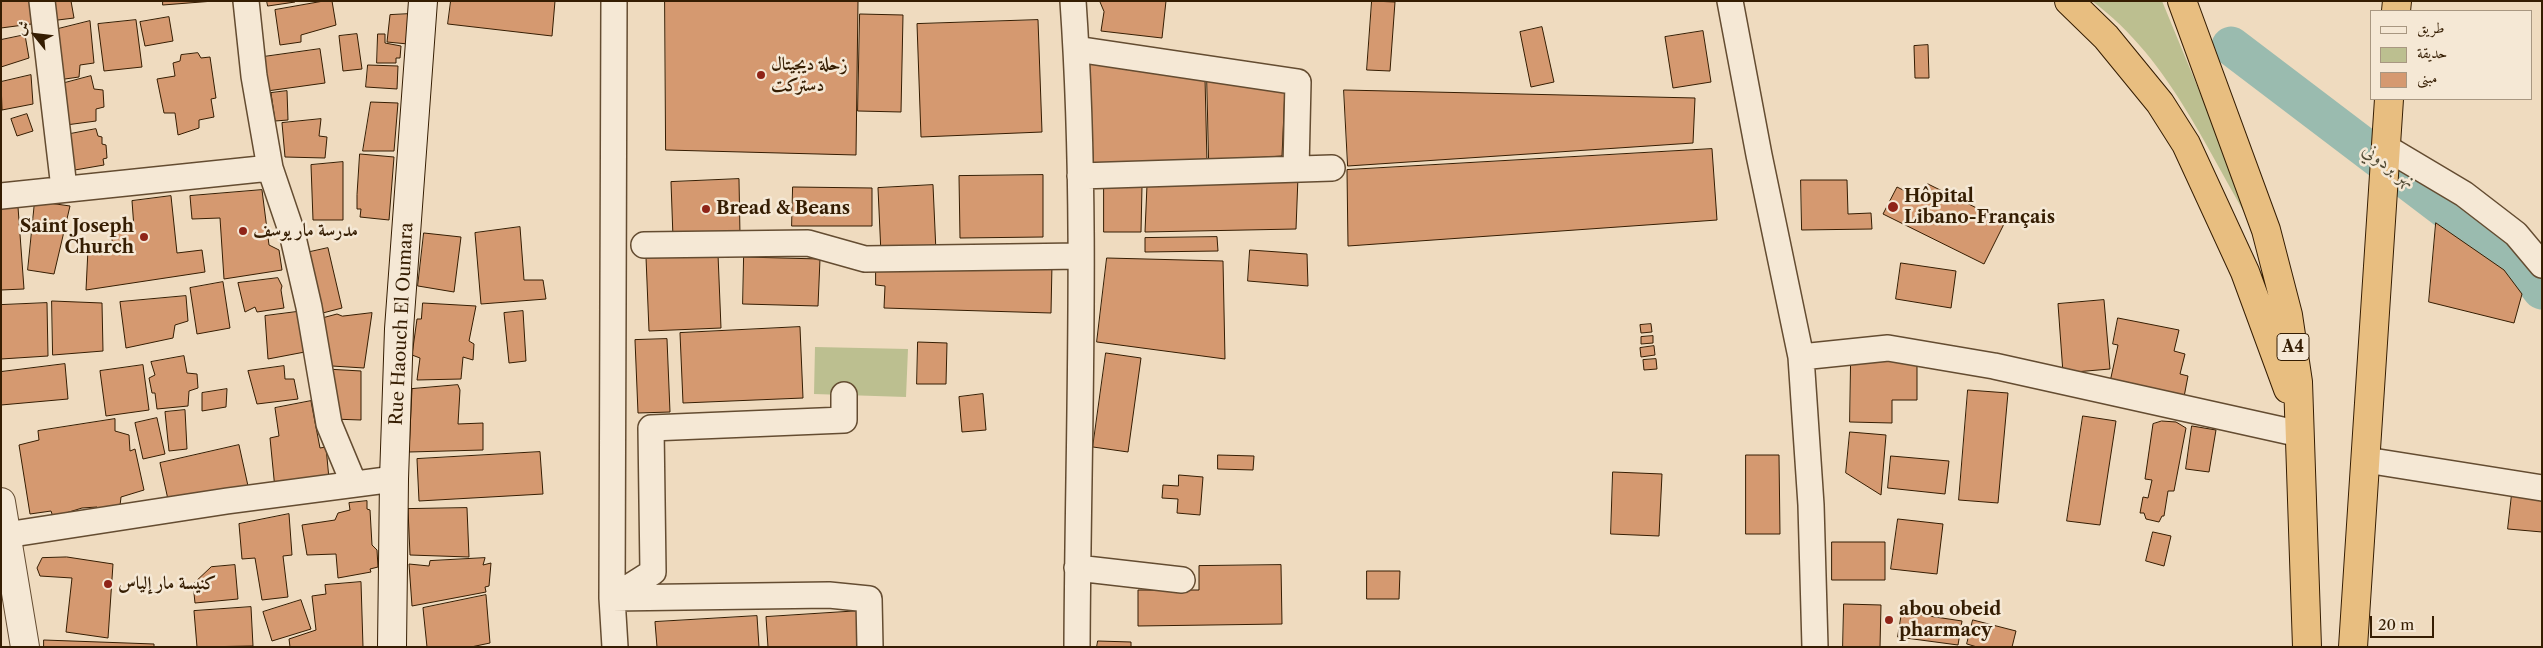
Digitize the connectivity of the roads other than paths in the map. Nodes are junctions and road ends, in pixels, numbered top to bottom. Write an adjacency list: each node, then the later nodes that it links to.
1 (42, 1): 16 (street)
2 (246, 1): 12 (street)
3 (423, 1): 25 (main road, Rue Haouch El Oumara)
4 (614, 1): 32 (street)
5 (1072, 1): 9 (street)
6 (1730, 1): 21 (street)
7 (2069, 1): 23 (highway)
8 (2185, 10): 23 (highway, A4)
9 (1076, 49): 14 (street); 15 (street)
10 (2389, 100): 11 (highway)
11 (2386, 147): 20 (street); 24 (highway)
12 (270, 168): 16 (street); 26 (street)
13 (1332, 168): 14 (street)
14 (1296, 169): 15 (street)
15 (1080, 176): 19 (street)
16 (64, 188): 17 (street)
17 (1, 196)
18 (644, 245): 19 (street)
19 (1081, 256): 30 (street)
20 (2542, 265)
21 (1802, 357): 23 (street); 38 (street)
22 (844, 395): 32 (street)
23 (2300, 423): 39 (highway, A4)
24 (2366, 460): 27 (street); 40 (highway)
25 (394, 479): 26 (street); 34 (main road, Rue Haouch El Oumara)
26 (354, 484): 29 (street)
27 (2542, 488)
28 (1, 502): 29 (main road)
29 (6, 536): 33 (main road)
30 (1077, 568): 31 (street); 37 (street)
31 (1182, 580)
32 (612, 598): 35 (street); 36 (street)
33 (25, 647)
34 (392, 647)
35 (615, 647)
36 (870, 647)
37 (1077, 647)
38 (1815, 647)
39 (2308, 647)
40 (2353, 647)

